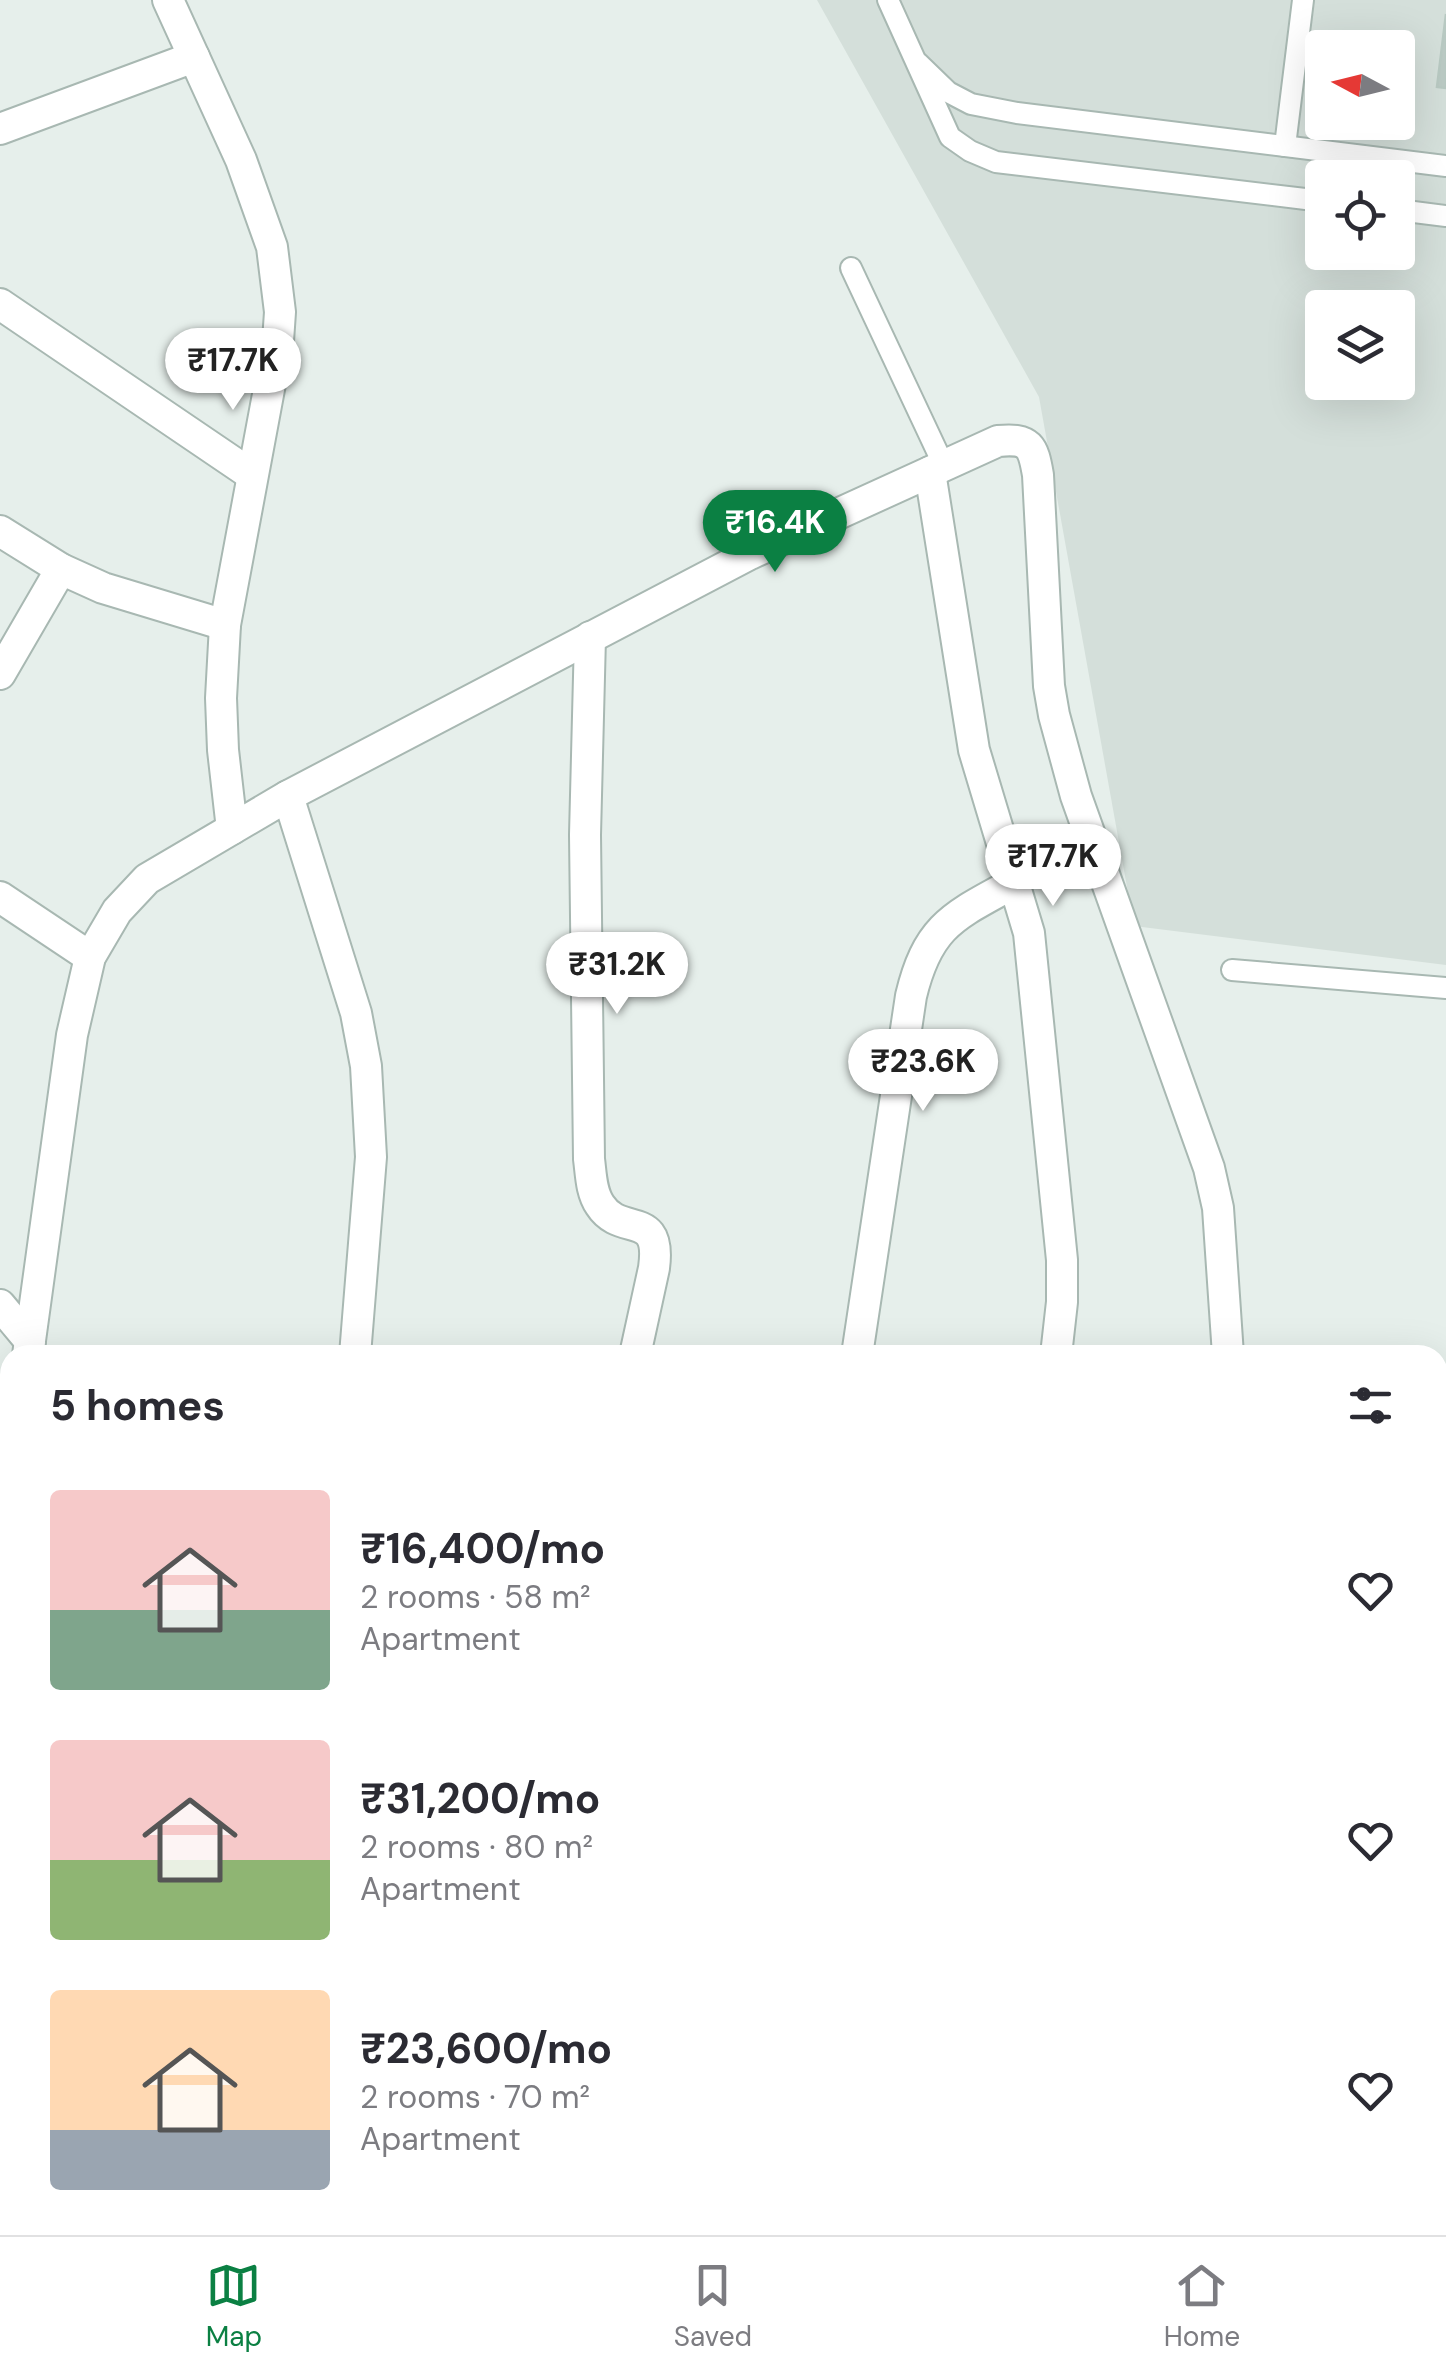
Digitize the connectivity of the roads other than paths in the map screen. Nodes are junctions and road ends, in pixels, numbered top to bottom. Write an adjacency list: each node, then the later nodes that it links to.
1 (168, 0): 4 (street)
2 (888, 0): 5 (lane)
3 (1302, 0): 7 (lane)
4 (194, 58): 6 (street); 15 (street)
5 (918, 63): 7 (lane); 9 (lane)
6 (0, 129)
7 (1285, 146): 8 (lane)
8 (1446, 166)
9 (1305, 199)
10 (1415, 212): 11 (lane)
11 (1446, 216)
12 (851, 268): 14 (lane)
13 (0, 304): 15 (street)
14 (937, 469): 19 (street); 23 (street); 35 (street)
15 (252, 474): 18 (street)
16 (0, 531): 17 (street)
17 (61, 569): 18 (street); 20 (street)
18 (225, 625): 22 (street)
19 (590, 636): 21 (street); 32 (street)
20 (0, 674)
21 (288, 796): 22 (street); 31 (street)
22 (232, 830): 25 (street)
23 (1014, 883): 33 (street); 34 (street)
24 (0, 897): 25 (street)
25 (90, 957): 30 (street)
26 (1232, 970): 27 (lane)
27 (1446, 988)
28 (0, 1304): 29 (street)
29 (26, 1345)
30 (28, 1345)
31 (356, 1345)
32 (637, 1345)
33 (859, 1345)
34 (1057, 1345)
35 (1227, 1345)

